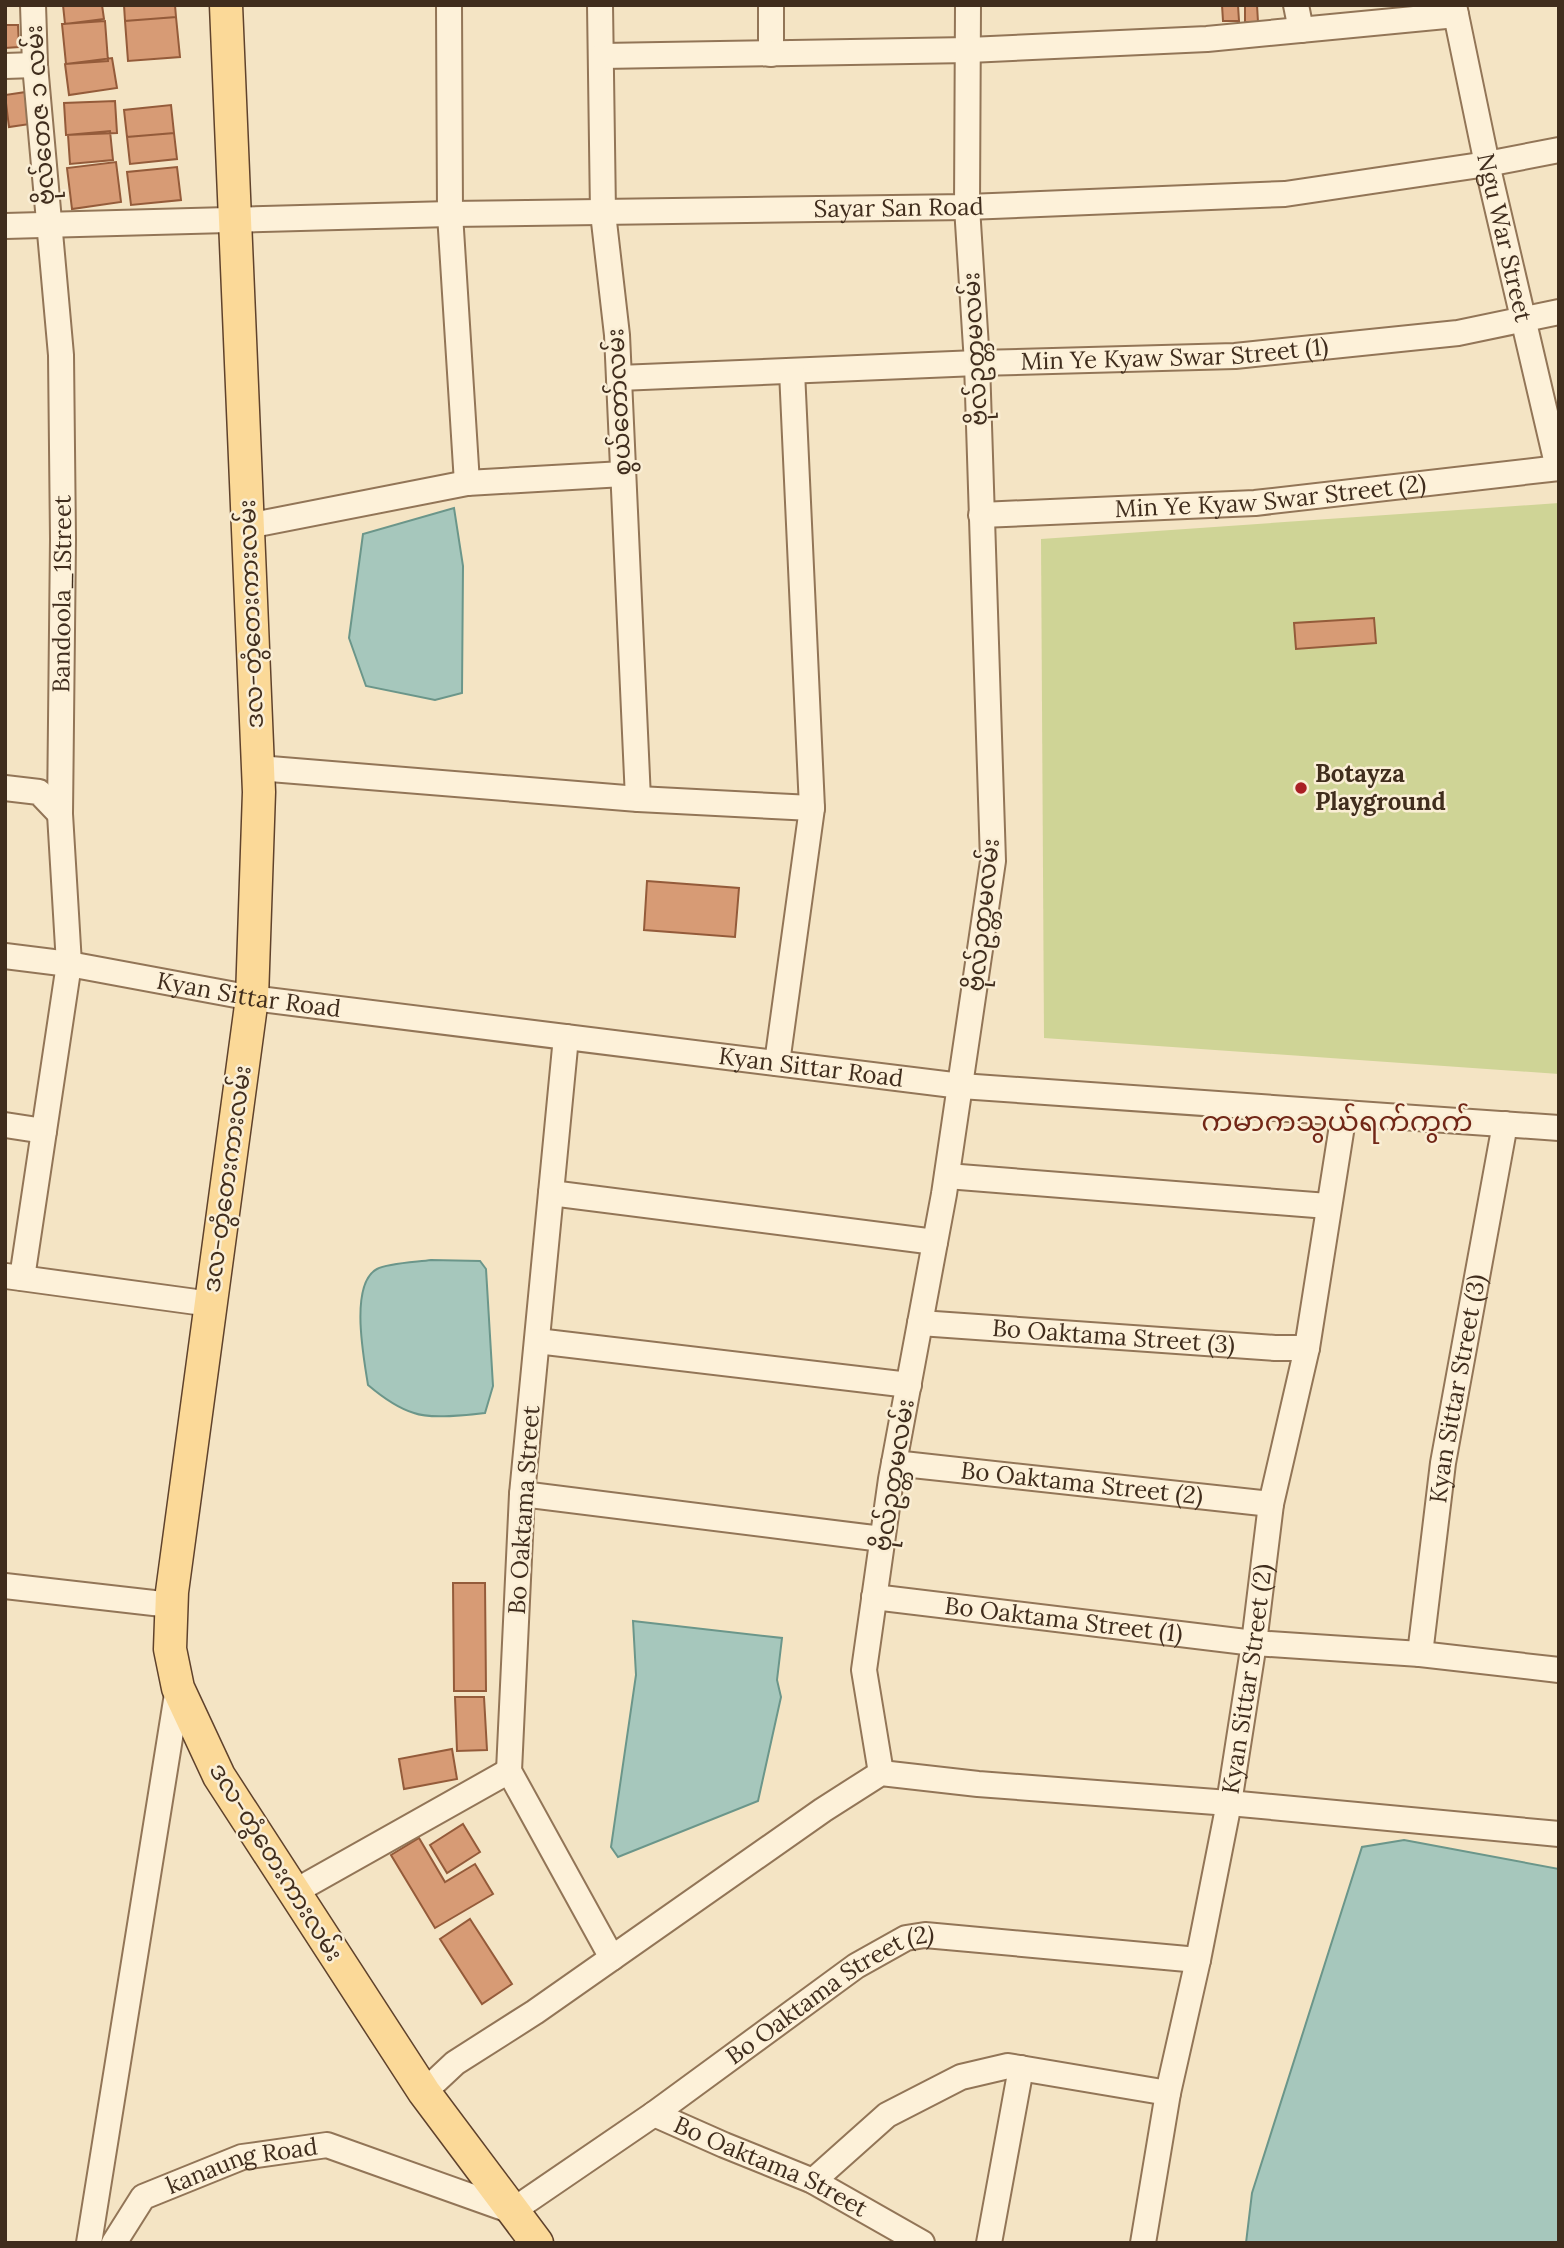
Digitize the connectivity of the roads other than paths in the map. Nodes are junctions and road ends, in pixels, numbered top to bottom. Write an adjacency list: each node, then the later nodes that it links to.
1 (33, 5): 13 (street, ဗိုလ်တေဇ ၁ လမ်း)
2 (226, 5): 20 (main road, ဒလ-တွံတေးကားလမ်း)
3 (449, 5): 19 (street)
4 (600, 5): 12 (street, စွယ်တော်လမ်း)
5 (771, 5): 11 (street)
6 (968, 5): 10 (street, ဗိုလ်ဥတ္တမလမ်း)
7 (1296, 5): 9 (street)
8 (1455, 10): 9 (street); 16 (street, Ngu War Street)
9 (1301, 30): 10 (street)
10 (969, 50): 11 (street); 17 (street, ဗိုလ်ဥတ္တမလမ်း)
11 (771, 54): 12 (street)
12 (603, 56): 18 (street, စွယ်တော်လမ်း)
13 (35, 65): 14 (street); 21 (street, ဗိုလ်တေဇ ၁ လမ်း)
14 (5, 66)
15 (1559, 150): 16 (street, Sayar San Road)
16 (1487, 164): 17 (street, Sayar San Road); 24 (street, Ngu War Street)
17 (967, 207): 18 (street, Sayar San Road); 25 (street, ဗိုလ်ဥတ္တမလမ်း)
18 (603, 213): 19 (street, Sayar San Road); 27 (street, စွယ်တော်လမ်း)
19 (450, 214): 20 (street, Sayar San Road); 30 (street)
20 (235, 219): 21 (street, Sayar San Road); 32 (main road, ဒလ-တွံတေးကားလမ်း)
21 (48, 224): 22 (street, Sayar San Road); 37 (street, Bandoola_1Street)
22 (5, 226)
23 (1559, 312): 24 (street, Min Ye Kyaw Swar Street (1))
24 (1523, 320): 25 (street, Min Ye Kyaw Swar Street (1)); 28 (street, Ngu War Street)
25 (977, 363): 26 (street, Min Ye Kyaw Swar Street (1)); 31 (street, ဗိုလ်ဥတ္တမလမ်း)
26 (792, 371): 27 (street, Min Ye Kyaw Swar Street (1)); 36 (street)
27 (619, 378): 29 (street, စွယ်တော်လမ်း)
28 (1558, 468): 31 (street, Min Ye Kyaw Swar Street (2))
29 (622, 474): 30 (street); 35 (street, စွယ်တော်လမ်း)
30 (467, 484): 32 (street)
31 (981, 515): 43 (street, ဗိုလ်ဥတ္တမလမ်း)
32 (248, 526): 33 (main road, ဒလ-တွံတေးကားလမ်း)
33 (258, 768): 35 (street); 40 (main road, ဒလ-တွံတေးကားလမ်း)
34 (5, 788): 37 (street)
35 (638, 799): 36 (street)
36 (812, 808): 42 (street)
37 (60, 814): 39 (street, Bandoola_1Street)
38 (5, 956): 39 (street, Kyan Sittar Road)
39 (69, 964): 40 (street, Kyan Sittar Road); 48 (street, Bandoola_1Street)
40 (252, 998): 41 (street, Kyan Sittar Road); 54 (main road, ဒလ-တွံတေးကားလမ်း)
41 (566, 1037): 42 (street, Kyan Sittar Road); 50 (street, Bo Oaktama Street)
42 (778, 1063): 43 (street, Kyan Sittar Road)
43 (961, 1086): 44 (street, Kyan Sittar Road); 49 (street, ဗိုလ်ဥတ္တမလမ်း)
44 (1344, 1113): 46 (street, Kyan Sittar Road); 51 (street, Kyan Sittar Street (2))
45 (5, 1125): 48 (street)
46 (1505, 1125): 47 (street, Kyan Sittar Road); 67 (street, Kyan Sittar Street (3))
47 (1559, 1128)
48 (44, 1131): 53 (street, Bandoola_1Street)
49 (947, 1176): 51 (street); 52 (street, ဗိုလ်ဥတ္တမလမ်း)
50 (551, 1193): 52 (street); 56 (street, Bo Oaktama Street)
51 (1328, 1206): 57 (street, Kyan Sittar Street (2))
52 (935, 1242): 55 (street, ဗိုလ်ဥတ္တမလမ်း)
53 (14, 1277): 54 (street)
54 (211, 1304): 65 (main road, ဒလ-တွံတေးကားလမ်း)
55 (920, 1323): 57 (street, Bo Oaktama Street (3)); 58 (street, ဗိုလ်ဥတ္တမလမ်း)
56 (537, 1341): 58 (street); 60 (street, Bo Oaktama Street)
57 (1307, 1348): 61 (street, Kyan Sittar Street (2))
58 (909, 1385): 59 (street, ဗိုလ်ဥတ္တမလမ်း)
59 (894, 1463): 61 (street, Bo Oaktama Street (2)); 62 (street, ဗိုလ်ဥတ္တမလမ်း)
60 (522, 1494): 62 (street); 70 (street, Bo Oaktama Street)
61 (1271, 1504): 66 (street, Kyan Sittar Street (2))
62 (882, 1539): 64 (street, ဗိုလ်ဥတ္တမလမ်း)
63 (5, 1586): 65 (street)
64 (874, 1597): 66 (street, Bo Oaktama Street (1)); 71 (street, ဗိုလ်ဥတ္တမလမ်း)
65 (171, 1605): 69 (main road, ဒလ-တွံတေးကားလမ်း)
66 (1254, 1643): 67 (street, Bo Oaktama Street (1)); 72 (street, Kyan Sittar Street (2))
67 (1420, 1654): 68 (street, Bo Oaktama Street (1))
68 (1559, 1670)
69 (178, 1688): 74 (main road, ဒလ-တွံတေးကားလမ်း); 83 (street)
70 (509, 1771): 74 (street); 75 (street)
71 (881, 1773): 72 (street); 75 (street)
72 (1229, 1803): 73 (street); 76 (street, Kyan Sittar Street (2))
73 (1559, 1834)
74 (294, 1892): 78 (main road, ဒလ-တွံတေးကားလမ်း)
75 (612, 1958): 78 (street)
76 (1198, 1961): 79 (street, Kyan Sittar Street (2)); 80 (street, Bo Oaktama Street (2))
77 (1021, 2068): 79 (street); 81 (street); 87 (street)
78 (424, 2092): 82 (main road, ဒလ-တွံတေးကားလမ်း)
79 (1168, 2093): 88 (street, Kyan Sittar Street (2))
80 (653, 2114): 81 (street, Bo Oaktama Street); 82 (street, Bo Oaktama Street (2))
81 (813, 2180): 86 (street, Bo Oaktama Street)
82 (512, 2211): 84 (street, kanaung Road); 85 (main road, ဒလ-တွံတေးကားလမ်း)
83 (89, 2243)
84 (114, 2243)
85 (537, 2243)
86 (922, 2243)
87 (989, 2243)
88 (1143, 2243)

